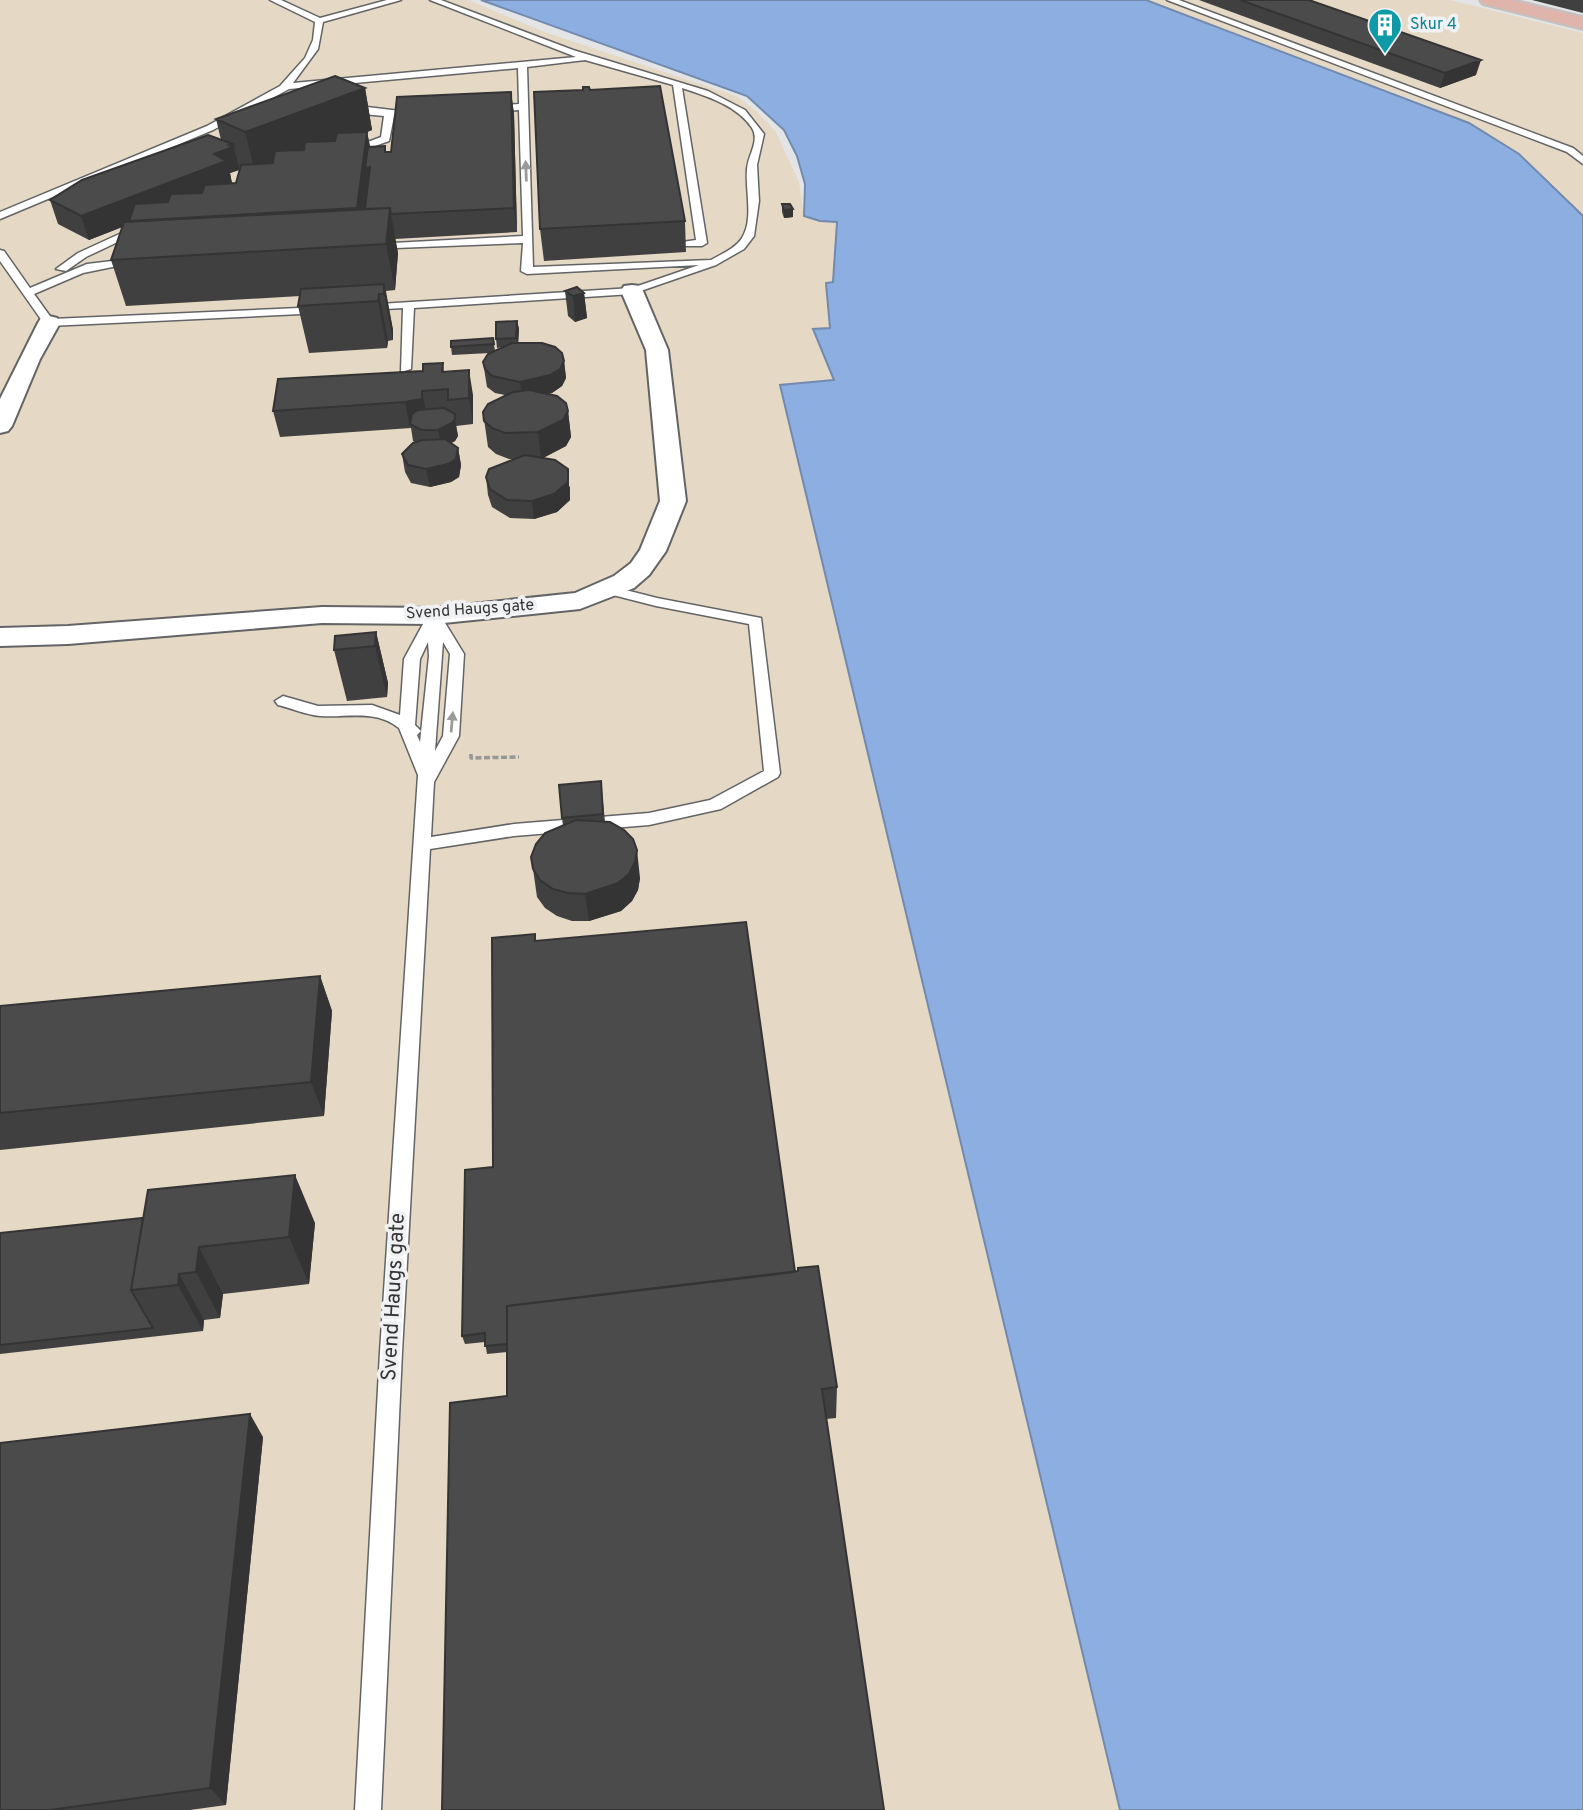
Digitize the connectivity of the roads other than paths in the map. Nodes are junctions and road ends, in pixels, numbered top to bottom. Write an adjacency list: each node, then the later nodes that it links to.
1 (274, 0): 6 (lane)
2 (397, 0): 6 (lane)
3 (434, 0): 8 (lane)
4 (1171, 0): 20 (lane)
5 (1489, 0): 7 (main road)
6 (319, 21): 12 (lane)
7 (1583, 23)
8 (591, 58): 9 (lane); 11 (lane)
9 (522, 63): 10 (lane); 15 (lane)
10 (316, 82): 12 (lane); 13 (lane)
11 (677, 85): 28 (lane); 31 (lane)
12 (282, 87): 23 (lane)
13 (326, 91)
14 (338, 105): 18 (lane)
15 (524, 107): 16 (lane); 27 (lane, one-way to 15)
16 (483, 110)
17 (416, 113): 18 (lane)
18 (389, 115): 21 (lane)
19 (1583, 146): 20 (lane)
20 (1570, 150): 22 (lane)
21 (335, 157)
22 (1583, 161)
23 (81, 181): 24 (lane); 25 (lane)
24 (115, 182)
25 (0, 216)
26 (147, 225): 34 (lane)
27 (528, 239): 29 (lane); 31 (lane)
28 (686, 244)
29 (361, 248)
30 (0, 253): 34 (lane)
31 (717, 259): 33 (lane)
32 (142, 260): 34 (lane)
33 (632, 291): 35 (lane); 41 (street, Svend Haugs gate)
34 (28, 293): 38 (lane)
35 (410, 304): 36 (lane); 39 (lane)
36 (362, 308)
37 (335, 309): 38 (lane)
38 (49, 323): 40 (street)
39 (405, 369)
40 (0, 426)
41 (610, 590): 42 (street, Svend Haugs gate); 48 (lane)
42 (434, 615): 43 (street, Svend Haugs gate); 45 (lane); 46 (lane, Svend Haugs gate); 47 (lane, one-way to 42)
43 (0, 637)
44 (283, 701): 45 (lane)
45 (407, 728): 46 (lane); 47 (lane)
46 (428, 741): 47 (lane, Svend Haugs gate)
47 (426, 785): 48 (lane, Svend Haugs gate)
48 (422, 844): 49 (lane, Svend Haugs gate)
49 (368, 1810)

